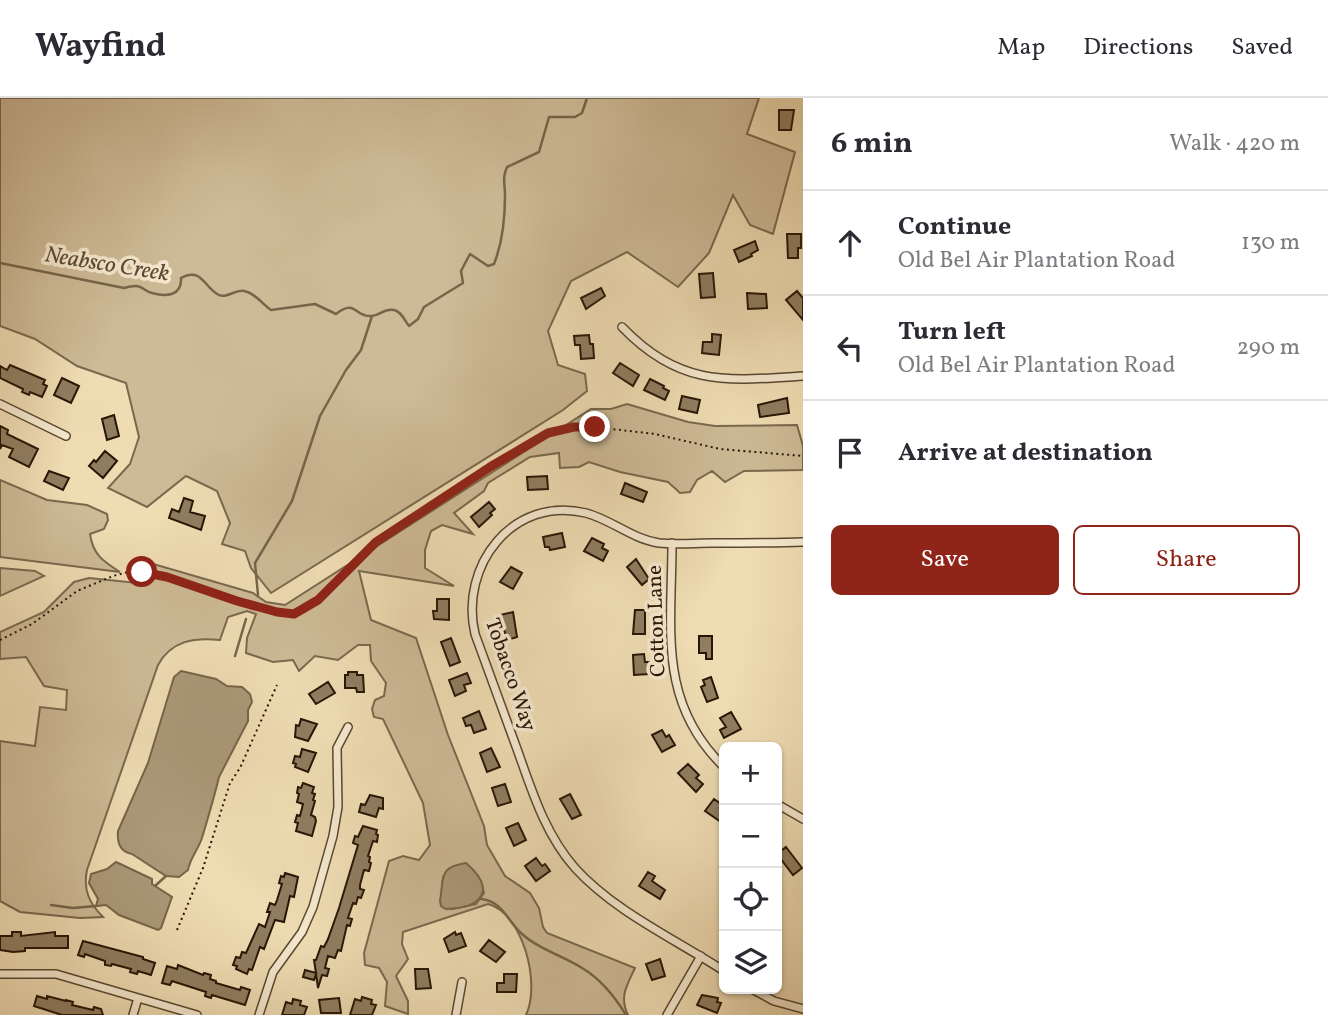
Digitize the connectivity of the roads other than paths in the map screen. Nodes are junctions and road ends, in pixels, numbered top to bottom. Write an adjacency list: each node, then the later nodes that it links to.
1 (622, 327): 2 (street)
2 (803, 376)
3 (0, 404): 4 (street)
4 (66, 436)
5 (803, 542): 6 (street, Tobacco Way)
6 (672, 543): 8 (street, Cotton Lane); 11 (street, Tobacco Way)
7 (348, 727): 20 (street)
8 (719, 762)
9 (779, 805): 10 (street)
10 (803, 818)
11 (701, 956): 12 (street, Tobacco Way); 22 (street)
12 (719, 968)
13 (0, 974): 16 (street)
14 (462, 982): 21 (street)
15 (761, 994): 17 (street)
16 (138, 998): 18 (street); 19 (street)
17 (803, 1009)
18 (133, 1015)
19 (197, 1015)
20 (259, 1015)
21 (456, 1015)
22 (667, 1015)

